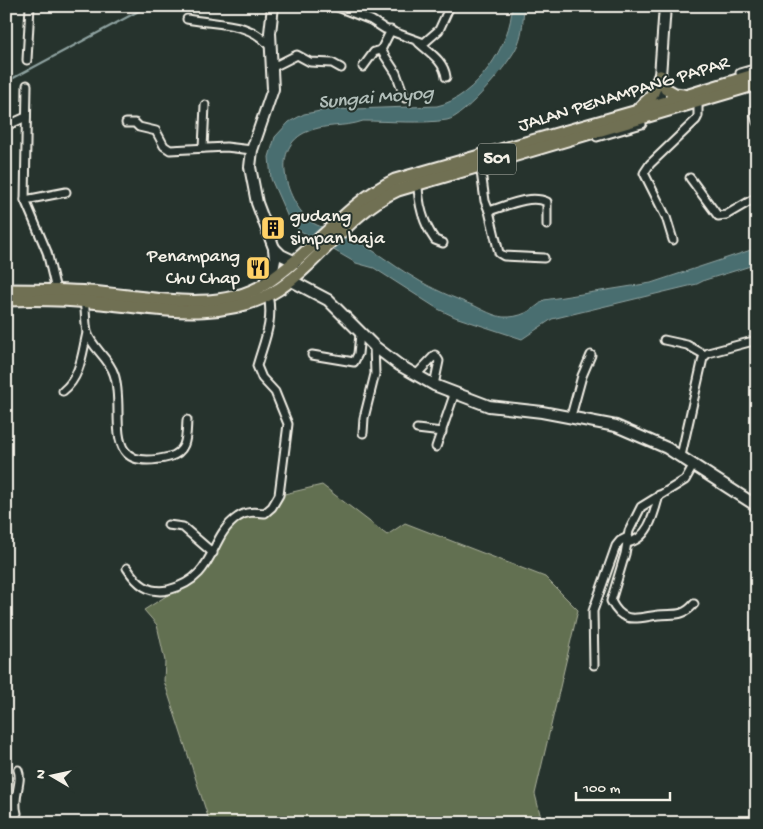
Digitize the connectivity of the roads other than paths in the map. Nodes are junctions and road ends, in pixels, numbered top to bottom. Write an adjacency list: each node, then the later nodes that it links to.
1 (30, 6): 11 (street)
2 (273, 6): 9 (street)
3 (335, 6): 7 (street)
4 (450, 6): 8 (street)
5 (665, 6): 17 (street)
6 (187, 19): 9 (street)
7 (392, 30): 8 (street); 10 (street)
8 (419, 42): 18 (street)
9 (270, 47): 12 (street)
10 (381, 50): 13 (street); 25 (street)
11 (27, 60)
12 (273, 67): 14 (street); 36 (street)
13 (363, 67)
14 (341, 68)
15 (757, 68): 19 (street)
16 (757, 74): 19 (main road, JALAN PENAMPANG PAPAR / 501)
17 (660, 76): 23 (main road); 28 (street); 29 (main road)
18 (446, 77)
19 (737, 80): 23 (main road, JALAN PENAMPANG PAPAR / 501)
20 (757, 84): 28 (main road, JALAN PENAMPANG PAPAR / 501)
21 (27, 85): 30 (street)
22 (757, 89): 27 (street)
23 (689, 95): 28 (main road, JALAN PENAMPANG PAPAR / 501)
24 (757, 97): 31 (street)
25 (405, 98)
26 (205, 105): 35 (street)
27 (698, 106): 34 (street); 46 (street)
28 (660, 108): 29 (main road, JALAN PENAMPANG PAPAR / 501); 34 (main road, JALAN PENAMPANG PAPAR / 501)
29 (634, 112): 44 (main road, JALAN PENAMPANG PAPAR / 501)
30 (26, 118): 33 (street); 42 (street)
31 (757, 122)
32 (126, 123): 35 (street)
33 (6, 126)
34 (575, 138): 37 (main road, JALAN PENAMPANG PAPAR / 501)
35 (202, 148): 36 (street)
36 (252, 150): 48 (street)
37 (480, 164): 39 (main road, JALAN PENAMPANG PAPAR / 501); 43 (street)
38 (690, 178): 41 (street)
39 (418, 182): 44 (main road, JALAN PENAMPANG PAPAR / 501); 47 (street)
40 (66, 192): 42 (street)
41 (757, 197)
42 (25, 200): 54 (street)
43 (489, 211): 45 (street); 50 (street)
44 (343, 223): 49 (main road, JALAN PENAMPANG PAPAR / 501)
45 (547, 225)
46 (673, 240)
47 (443, 243)
48 (274, 248): 51 (street); 55 (street)
49 (309, 256): 51 (main road, JALAN PENAMPANG PAPAR / 501); 52 (main road, JALAN PENAMPANG PAPAR / 501)
50 (544, 258)
51 (296, 262): 55 (main road, JALAN PENAMPANG PAPAR / 501)
52 (290, 280): 55 (main road, JALAN PENAMPANG PAPAR / 501); 59 (street)
53 (6, 290): 54 (main road, JALAN PENAMPANG PAPAR / 501)
54 (56, 290): 55 (main road, JALAN PENAMPANG PAPAR / 501)
55 (265, 290): 57 (main road, JALAN PENAMPANG PAPAR / 501); 82 (street)
56 (6, 300): 57 (main road, JALAN PENAMPANG PAPAR / 501)
57 (84, 302): 58 (street)
58 (87, 333): 68 (street); 71 (street)
59 (360, 334): 62 (street); 63 (street)
60 (664, 340): 65 (street)
61 (757, 340): 65 (street)
62 (374, 346): 66 (street); 73 (street)
63 (312, 355)
64 (591, 355): 70 (street)
65 (705, 355): 76 (street)
66 (416, 375): 67 (street); 67 (street)
67 (434, 385): 69 (street)
68 (63, 391)
69 (454, 394): 70 (street); 74 (street)
70 (571, 416): 76 (street)
71 (187, 420)
72 (417, 429): 74 (street)
73 (363, 432)
74 (442, 432): 75 (street)
75 (436, 447)
76 (681, 456): 77 (street)
77 (694, 464): 78 (street); 79 (street)
78 (659, 495): 81 (street); 81 (street)
79 (757, 506)
80 (168, 525): 82 (street)
81 (627, 540): 84 (street); 85 (street)
82 (214, 553): 83 (street)
83 (127, 568)
84 (694, 604)
85 (594, 665)
86 (18, 770): 87 (street)
87 (6, 819)

